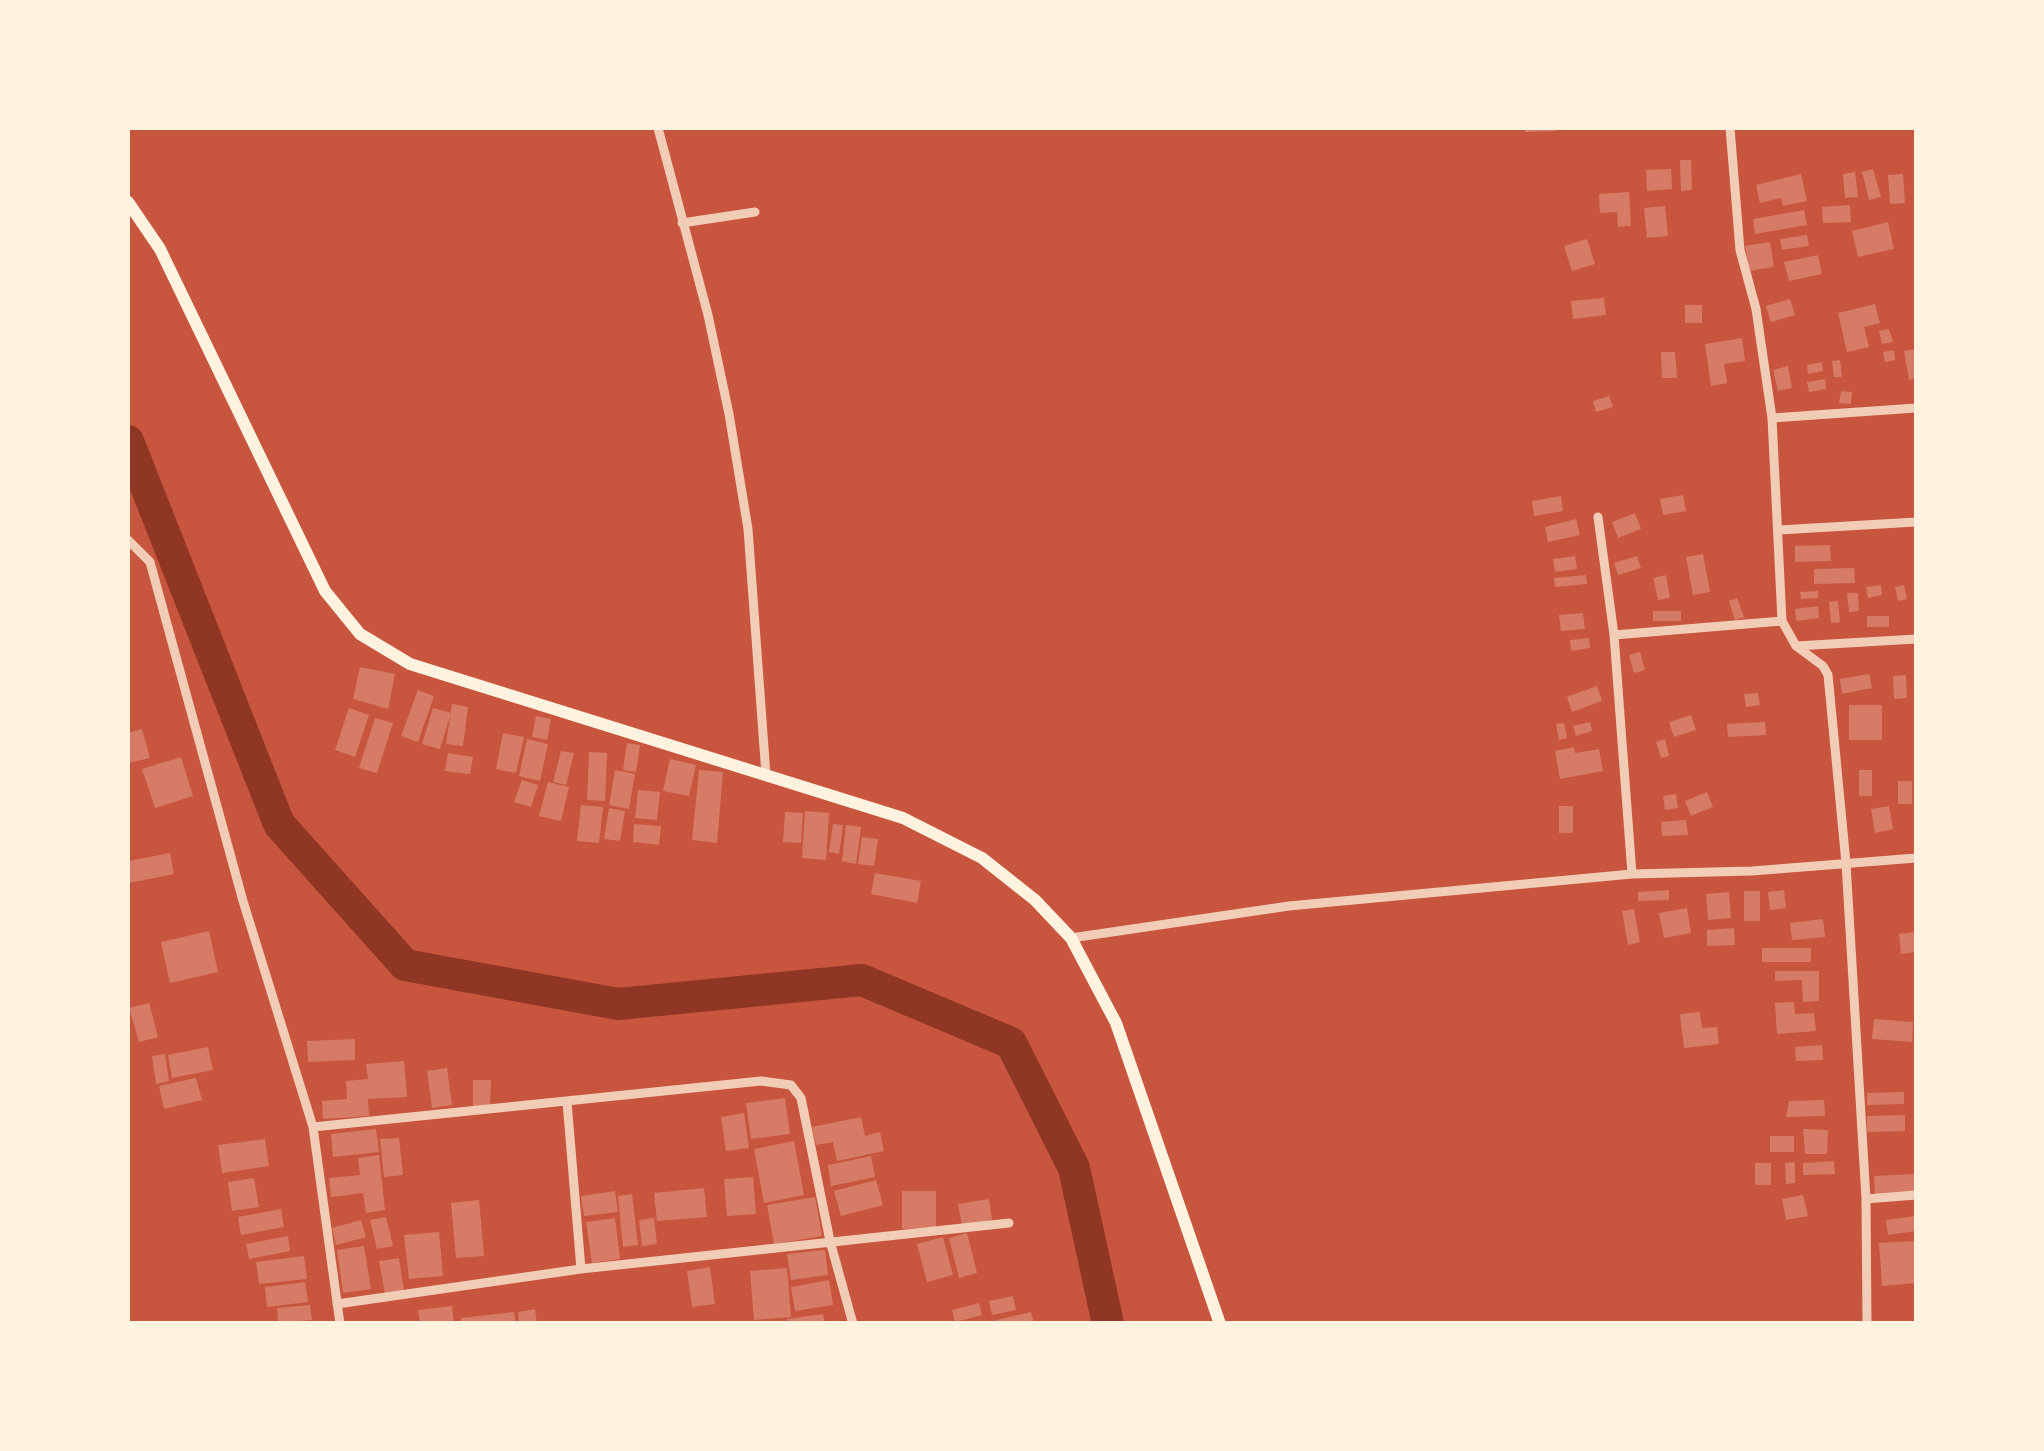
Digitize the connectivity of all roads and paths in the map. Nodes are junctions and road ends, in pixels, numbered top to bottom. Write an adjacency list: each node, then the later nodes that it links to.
1 (658, 128): 5 (street)
2 (1730, 128): 7 (street)
3 (128, 202): 16 (main road)
4 (755, 212): 5 (street)
5 (682, 224): 16 (street)
6 (1916, 408): 7 (street)
7 (1772, 418): 10 (street)
8 (1598, 517): 13 (street)
9 (1916, 522): 10 (street)
10 (1779, 530): 12 (street)
11 (128, 540): 22 (street)
12 (1782, 620): 13 (street); 15 (street)
13 (1614, 635): 19 (street)
14 (1916, 639): 15 (street)
15 (1796, 646): 18 (street)
16 (766, 775): 20 (main road)
17 (1916, 858): 18 (street)
18 (1846, 862): 19 (street); 24 (street)
19 (1632, 874): 20 (street)
20 (1071, 938): 31 (main road)
21 (567, 1102): 22 (street); 26 (street); 27 (street)
22 (313, 1127): 28 (street)
23 (1916, 1195): 24 (street)
24 (1866, 1199): 32 (street)
25 (1009, 1224): 26 (street)
26 (830, 1241): 27 (street); 30 (street)
27 (581, 1269): 28 (street)
28 (337, 1304): 29 (street)
29 (340, 1324)
30 (853, 1324)
31 (1220, 1324)
32 (1867, 1324)

